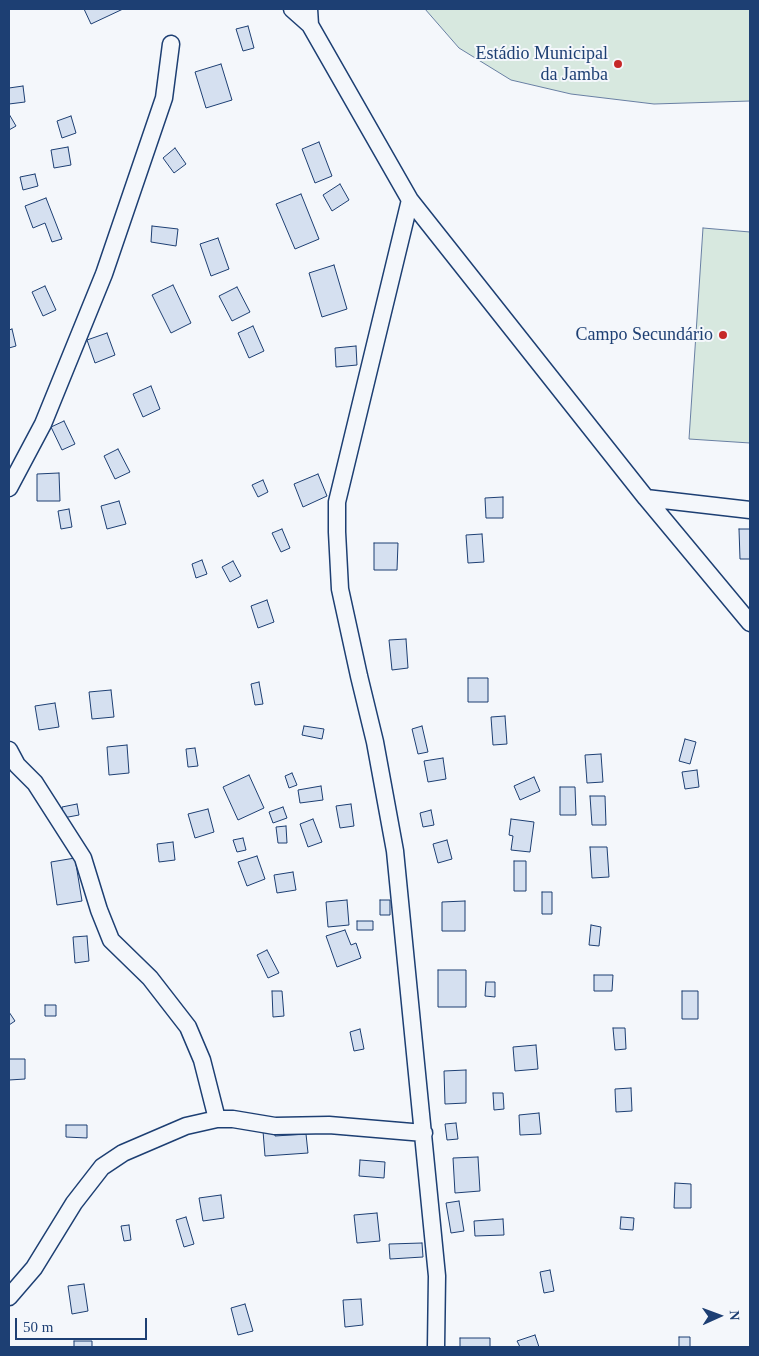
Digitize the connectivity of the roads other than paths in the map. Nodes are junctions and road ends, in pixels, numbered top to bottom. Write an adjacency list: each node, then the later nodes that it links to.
1 (292, 9): 3 (street)
2 (309, 9): 3 (street)
3 (310, 25): 5 (street)
4 (172, 44): 6 (street)
5 (410, 200): 7 (street); 12 (street)
6 (9, 488)
7 (646, 498): 8 (street); 9 (street)
8 (750, 510)
9 (750, 623)
10 (9, 750): 11 (street)
11 (217, 1119): 12 (street); 13 (street)
12 (424, 1133): 14 (street)
13 (9, 1297)
14 (436, 1347)

